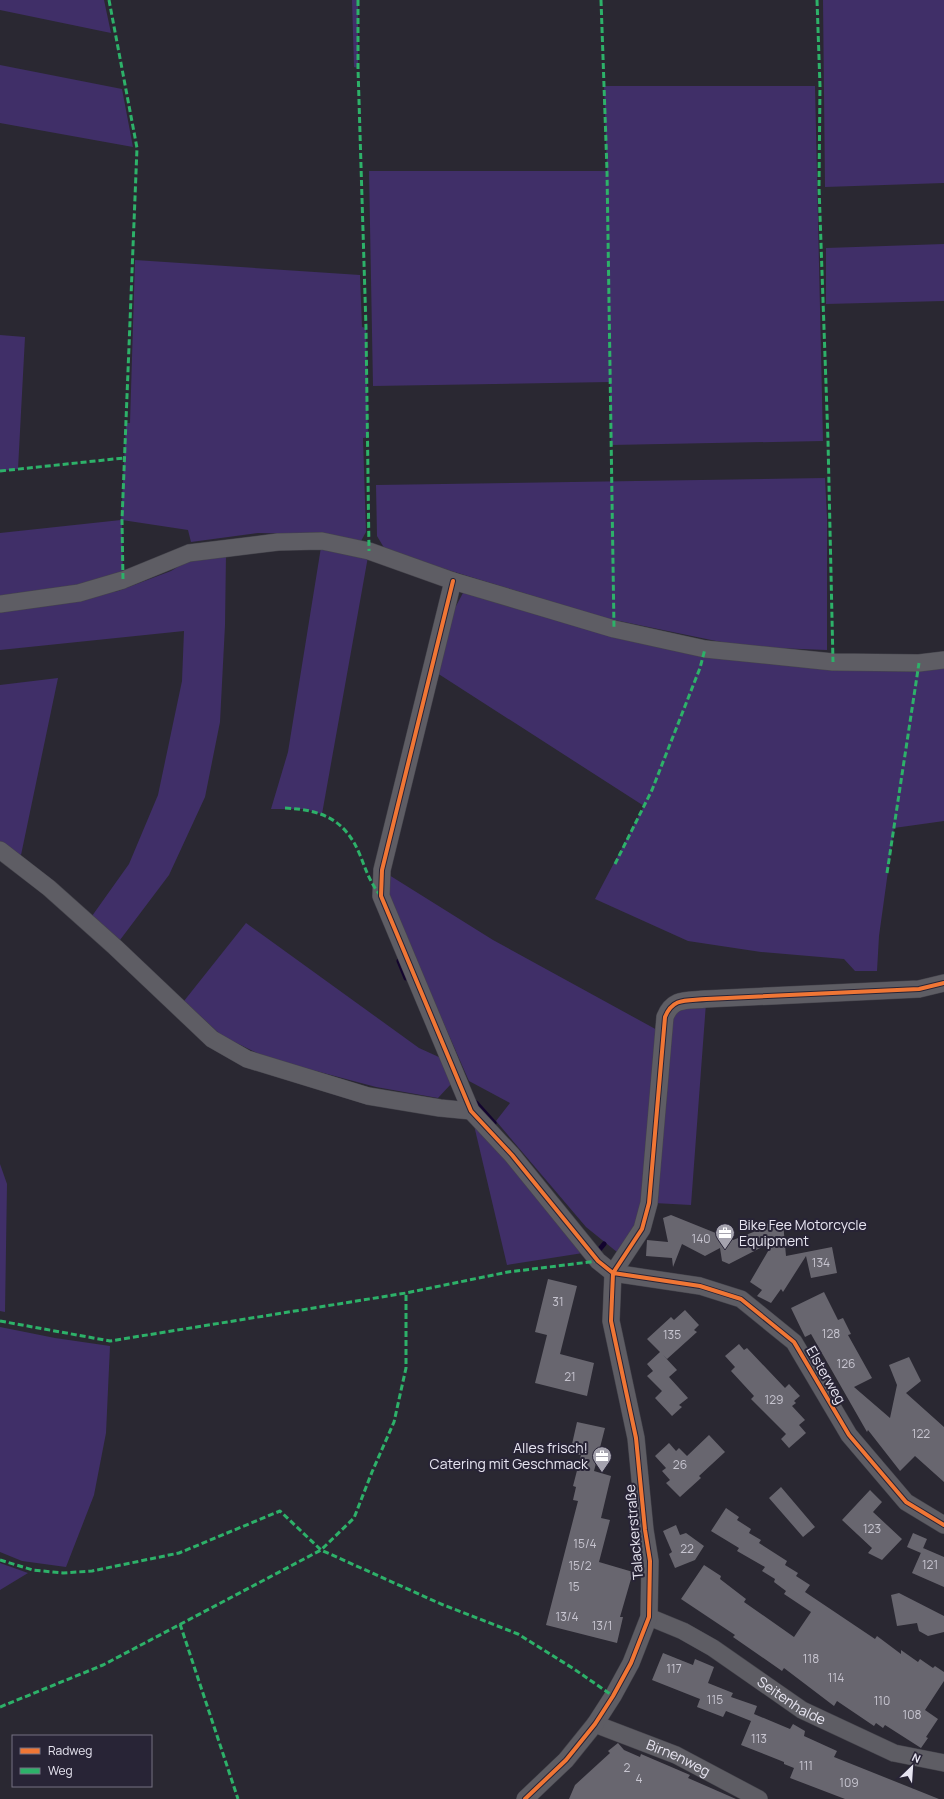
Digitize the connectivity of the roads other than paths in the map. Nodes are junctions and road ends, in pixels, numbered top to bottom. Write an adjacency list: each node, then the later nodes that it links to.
1 (453, 581): 2 (street); 3 (street); 6 (street)
2 (0, 604)
3 (944, 660)
4 (0, 850): 6 (street)
5 (944, 983): 7 (street)
6 (471, 1111): 7 (street)
7 (613, 1273): 8 (street, Elsterweg); 9 (street, Talackerstraße)
8 (944, 1525)
9 (649, 1617): 10 (street, Talackerstraße); 11 (street, Seitenhalde)
10 (595, 1724): 12 (street, Talackerstraße); 13 (street, Birnenweg)
11 (944, 1763)
12 (525, 1799)
13 (759, 1799)

